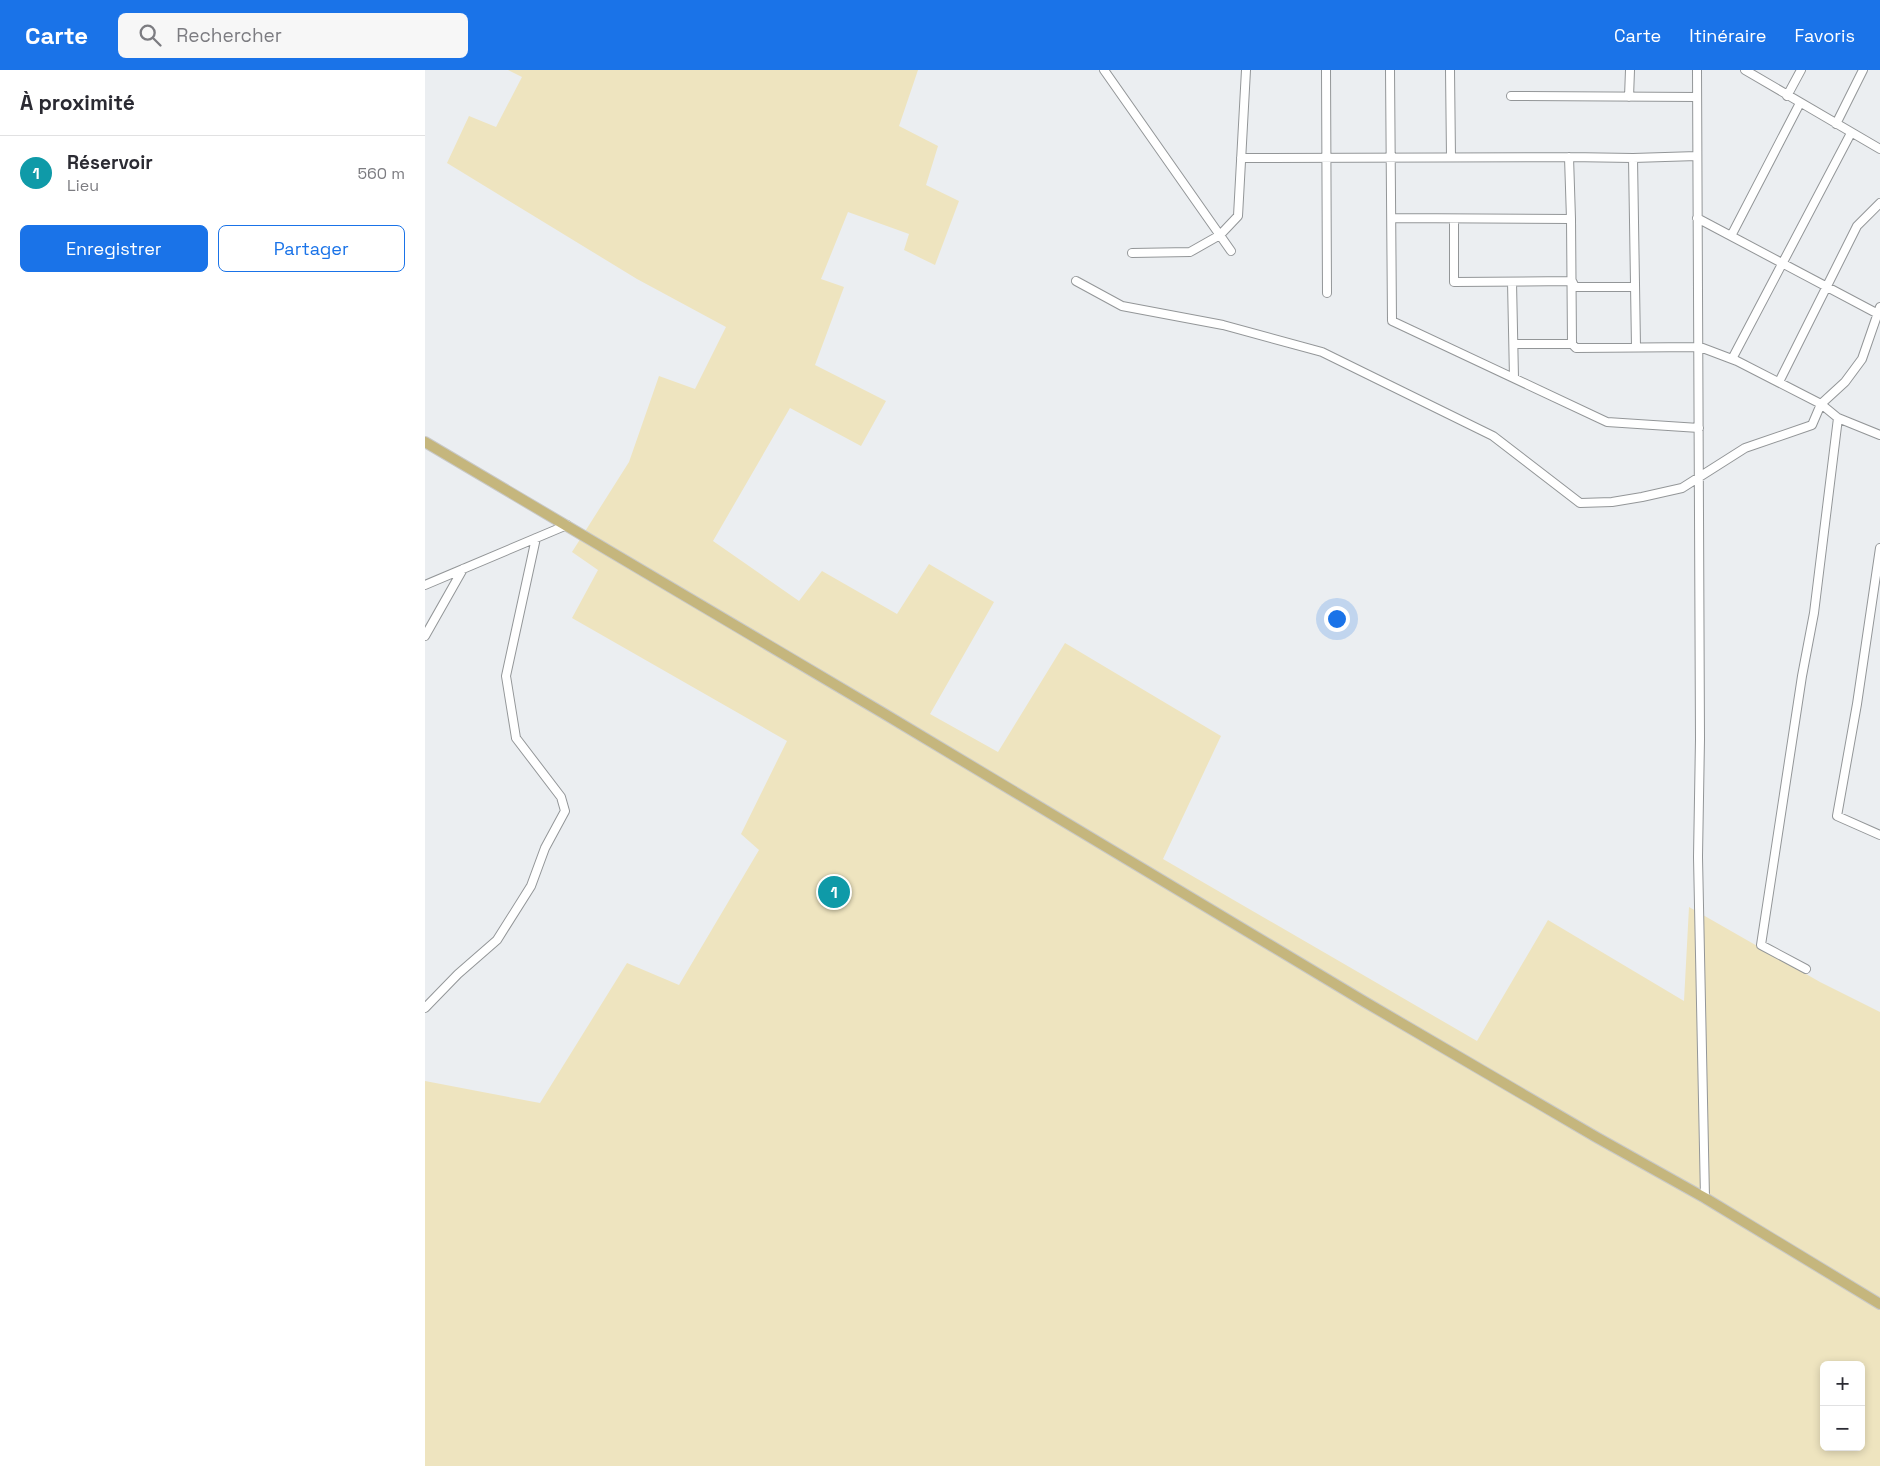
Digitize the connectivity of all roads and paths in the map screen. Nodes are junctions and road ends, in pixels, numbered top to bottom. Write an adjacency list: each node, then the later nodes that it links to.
1 (1104, 70): 31 (street)
2 (1246, 70): 22 (street)
3 (1326, 70): 23 (street)
4 (1390, 70): 24 (street)
5 (1450, 70): 20 (street)
6 (1630, 70): 13 (street)
7 (1697, 70): 14 (street)
8 (1745, 70): 12 (street)
9 (1801, 70): 12 (street)
10 (1863, 70): 16 (street)
11 (1511, 96): 13 (street)
12 (1787, 96): 15 (street)
13 (1629, 97): 14 (street)
14 (1697, 97): 19 (street)
15 (1800, 103): 16 (street); 32 (street)
16 (1836, 124): 17 (street)
17 (1851, 133): 18 (street); 35 (street)
18 (1880, 149)
19 (1697, 156): 25 (street); 28 (street)
20 (1451, 157): 21 (street); 24 (street)
21 (1569, 157): 25 (street); 30 (street)
22 (1241, 158): 23 (street); 31 (street)
23 (1327, 158): 24 (street); 41 (street)
24 (1391, 158): 27 (street)
25 (1633, 158): 39 (street)
26 (1880, 203): 40 (street)
27 (1391, 218): 29 (street); 48 (street)
28 (1697, 218): 32 (street); 46 (street)
29 (1454, 219): 30 (street); 38 (street)
30 (1571, 220): 37 (street)
31 (1220, 235): 33 (street); 34 (street)
32 (1731, 236): 35 (street)
33 (1231, 251)
34 (1132, 253)
35 (1782, 263): 40 (street); 47 (street)
36 (1076, 281): 55 (street)
37 (1571, 281): 38 (street); 39 (street); 44 (street)
38 (1513, 282): 43 (street)
39 (1635, 287): 45 (street)
40 (1828, 287): 42 (street); 49 (street)
41 (1327, 293)
42 (1879, 312): 50 (street)
43 (1514, 344): 44 (street); 48 (street)
44 (1572, 344): 45 (street)
45 (1635, 347): 46 (street)
46 (1699, 347): 47 (street); 52 (street)
47 (1732, 359): 49 (street)
48 (1514, 378): 52 (street)
49 (1779, 382): 50 (street)
50 (1821, 404): 51 (street); 55 (street)
51 (1838, 418): 53 (street); 63 (street)
52 (1699, 428): 55 (street)
53 (1880, 435)
54 (425, 442): 56 (main road)
55 (1699, 478): 65 (street)
56 (567, 525): 57 (street); 65 (main road)
57 (536, 538): 59 (street); 64 (street)
58 (1880, 548): 62 (street)
59 (463, 569): 60 (street); 61 (street)
60 (425, 585)
61 (425, 636)
62 (1880, 834)
63 (1806, 969)
64 (425, 1008)
65 (1705, 1198): 66 (main road)
66 (1880, 1304)

